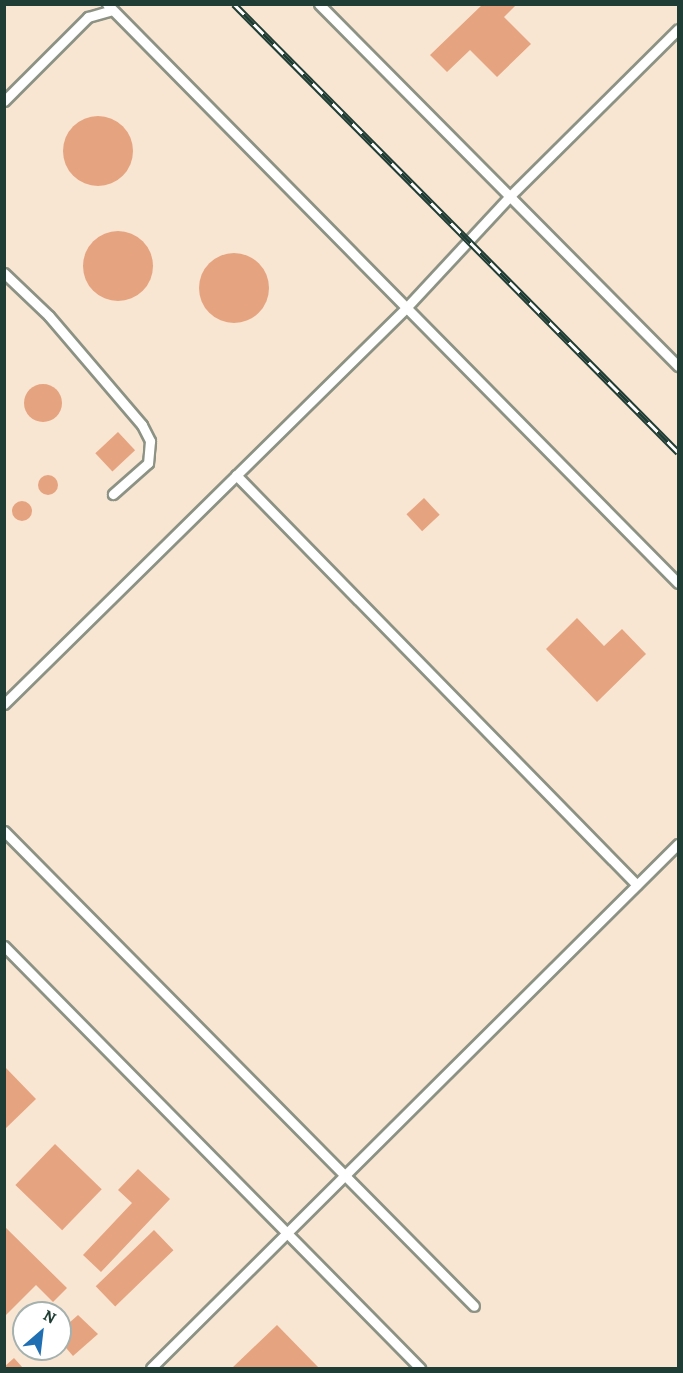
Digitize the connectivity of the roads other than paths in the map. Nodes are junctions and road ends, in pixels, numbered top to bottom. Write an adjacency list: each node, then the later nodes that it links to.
1 (320, 4): 5 (lane)
2 (110, 7): 4 (lane); 7 (lane)
3 (678, 29): 5 (lane)
4 (4, 101)
5 (511, 195): 7 (lane); 8 (lane)
6 (4, 273): 10 (lane)
7 (406, 308): 9 (lane); 11 (lane)
8 (678, 366)
9 (236, 475): 12 (lane); 15 (lane)
10 (113, 494)
11 (678, 583)
12 (4, 704)
13 (4, 831): 17 (lane)
14 (678, 844): 15 (lane)
15 (637, 885): 17 (lane)
16 (4, 946): 18 (lane)
17 (345, 1176): 18 (lane); 19 (lane)
18 (286, 1234): 20 (lane); 21 (lane)
19 (474, 1306)
20 (151, 1368)
21 (420, 1368)

